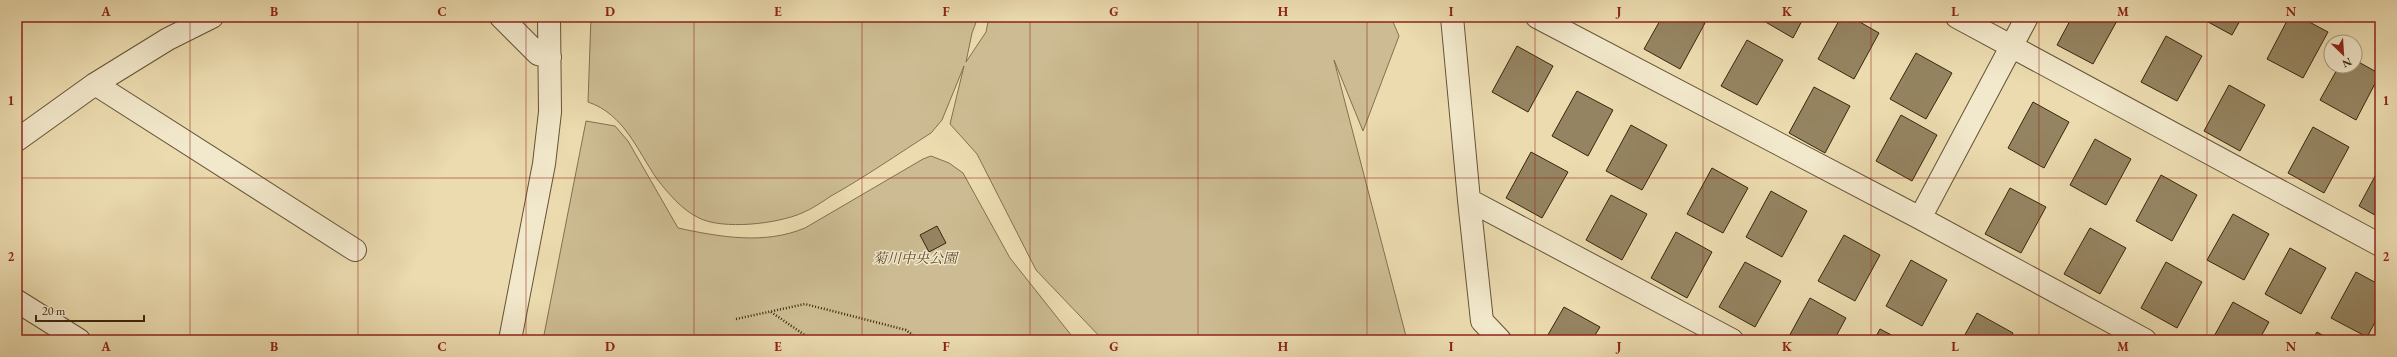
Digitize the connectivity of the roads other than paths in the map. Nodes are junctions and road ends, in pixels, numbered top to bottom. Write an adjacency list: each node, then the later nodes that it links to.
1 (212, 17): 10 (street)
2 (501, 17): 9 (street)
3 (549, 17): 9 (street)
4 (1452, 17): 12 (street)
5 (1537, 17): 13 (street)
6 (1957, 17): 8 (street)
7 (2027, 17): 8 (street)
8 (2012, 46): 13 (street); 14 (street)
9 (550, 57): 18 (street)
10 (95, 84): 11 (street); 15 (street)
11 (17, 140)
12 (1470, 200): 19 (street); 20 (street)
13 (1920, 218): 21 (street)
14 (2380, 245)
15 (355, 250)
16 (17, 301): 17 (street)
17 (78, 340)
18 (510, 340)
19 (1500, 340)
20 (1732, 340)
21 (2145, 340)

